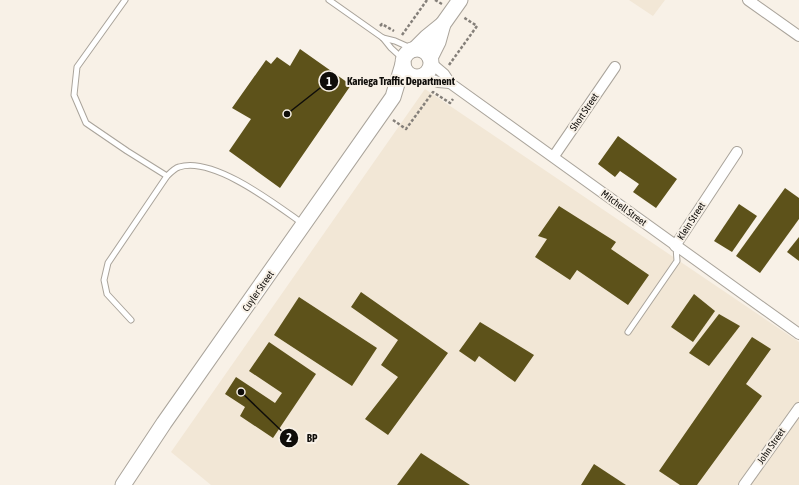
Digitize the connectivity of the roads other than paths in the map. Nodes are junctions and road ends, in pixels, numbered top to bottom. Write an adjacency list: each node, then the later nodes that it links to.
1 (125, 0): 16 (lane)
2 (329, 0): 7 (lane)
3 (460, 0): 5 (main road, Cuyler Street)
4 (748, 0): 6 (street)
5 (443, 24): 8 (main road, Cuyler Street); 9 (main road, Cuyler Street)
6 (799, 36)
7 (383, 38): 8 (lane); 8 (lane)
8 (409, 56): 9 (main road); 11 (main road); 13 (main road, Cuyler Street)
9 (430, 60): 11 (main road); 12 (street, Mitchell Street)
10 (615, 68): 15 (street, Short Street)
11 (420, 76): 12 (street, Mitchell Street); 13 (main road, Cuyler Street)
12 (454, 86): 15 (street, Mitchell Street)
13 (393, 97): 17 (main road, Cuyler Street)
14 (737, 152): 18 (street, Klein Street)
15 (554, 156): 18 (street, Mitchell Street)
16 (167, 176): 17 (lane); 19 (lane)
17 (305, 224): 23 (main road, Cuyler Street)
18 (675, 246): 20 (lane, Klein Street); 21 (street, Mitchell Street)
19 (131, 320)
20 (628, 332)
21 (799, 334)
22 (799, 408): 24 (street, John Street)
23 (123, 485)
24 (744, 485)

